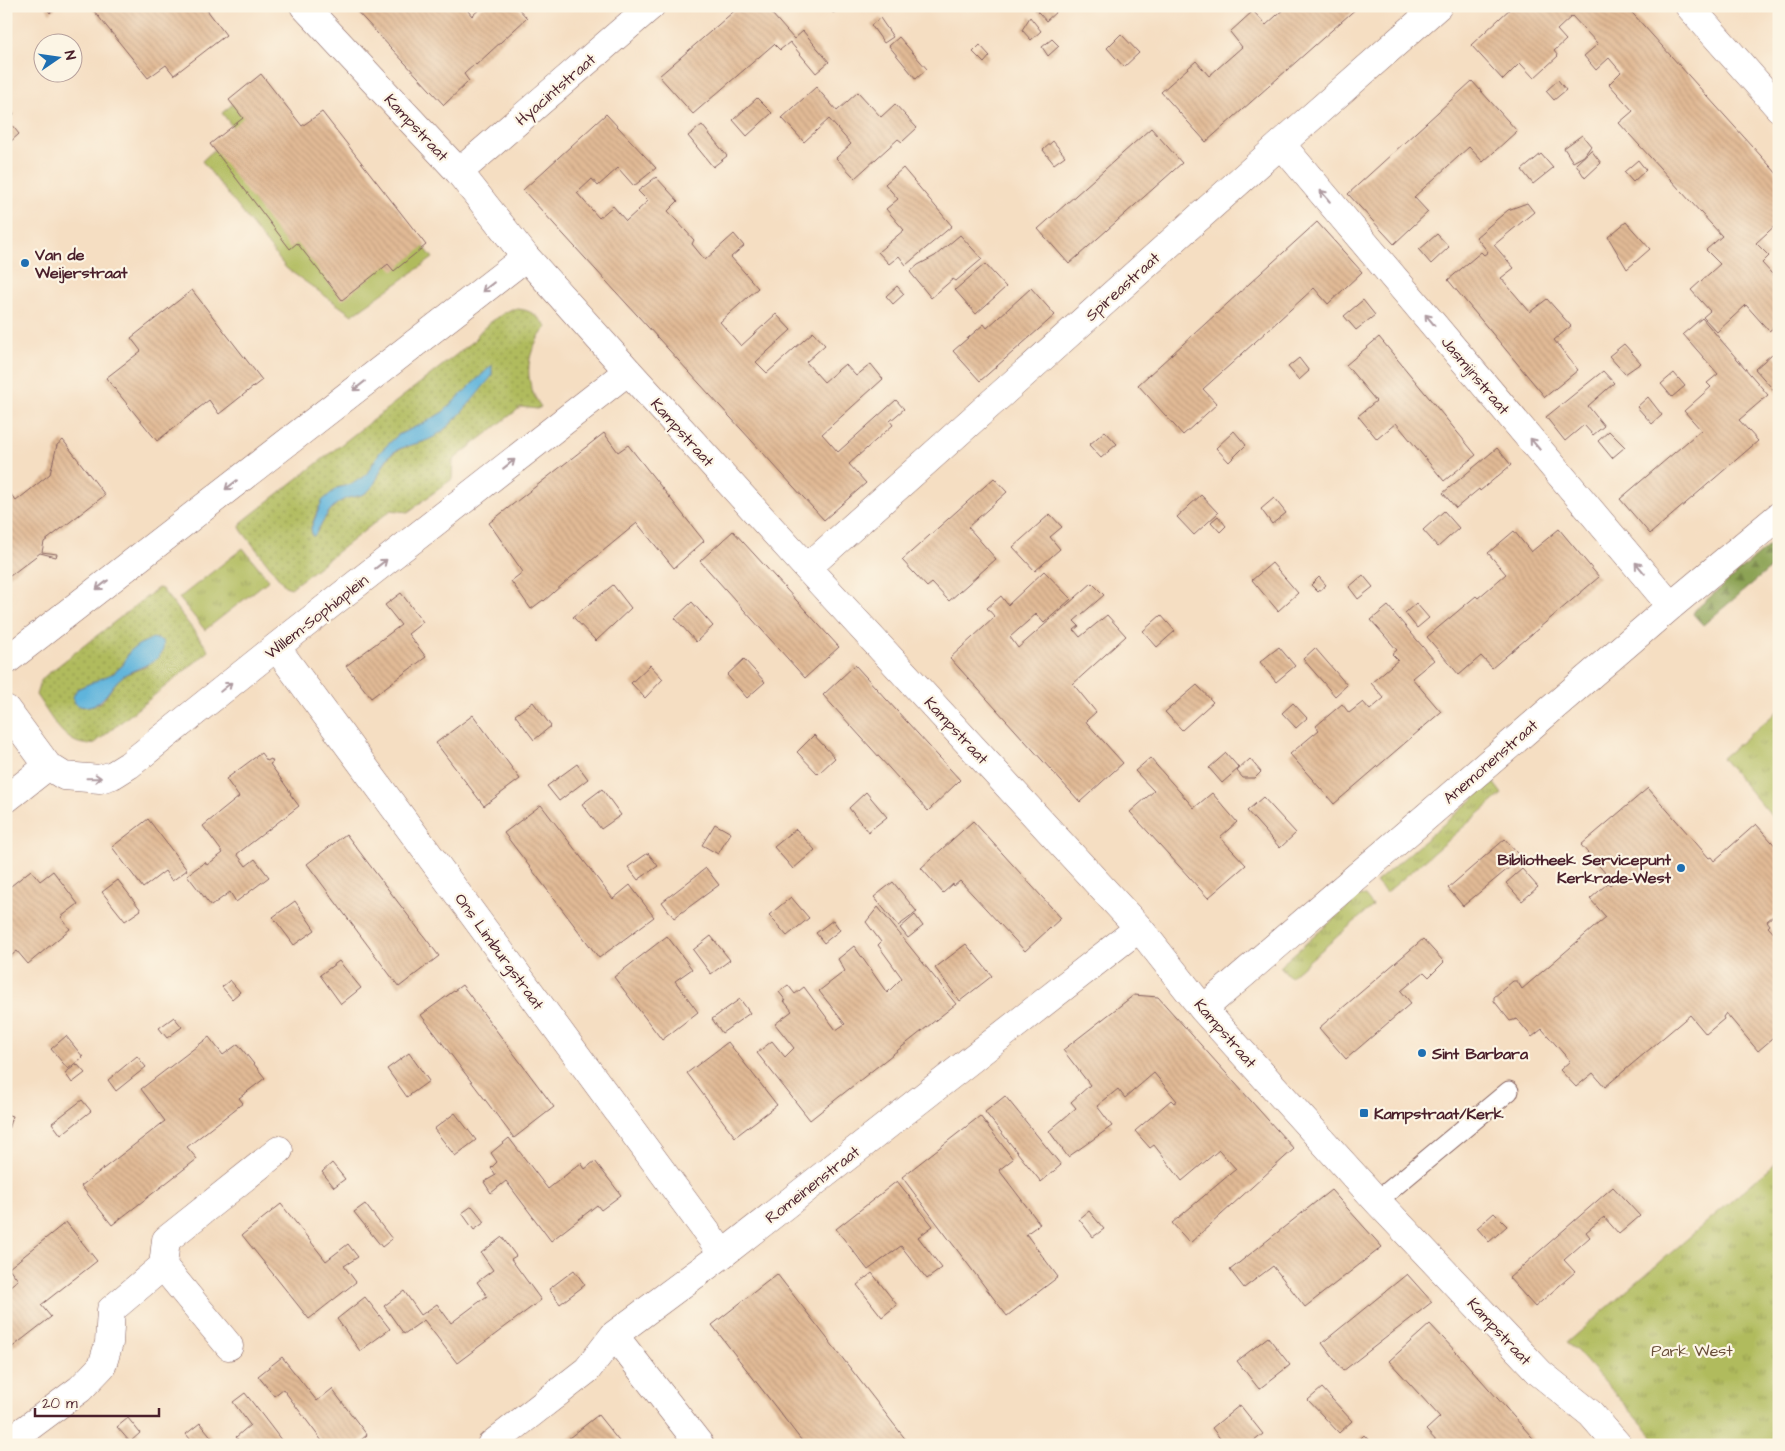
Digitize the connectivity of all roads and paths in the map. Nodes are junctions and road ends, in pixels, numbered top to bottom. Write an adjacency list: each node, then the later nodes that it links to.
1 (304, 6): 7 (street, Kampstraat)
2 (652, 6): 7 (street, Hyacintstraat)
3 (1438, 6): 6 (street, Spireastraat)
4 (1690, 6): 5 (street)
5 (1779, 108)
6 (1281, 144): 11 (street, Spireastraat); 12 (street, Jasmijnstraat, one-way to 6)
7 (459, 172): 8 (street, Kampstraat)
8 (526, 257): 9 (street, Kampstraat); 14 (street, one-way to 14)
9 (628, 371): 11 (street, Kampstraat); 13 (street, Willem-Sophiaplein, one-way to 9)
10 (1779, 516): 12 (street, Anemonenstraat)
11 (807, 568): 18 (street, Kampstraat)
12 (1671, 606): 19 (street, Anemonenstraat)
13 (276, 647): 16 (street, Willem-Sophiaplein, one-way to 13); 23 (street, Ons Limburgstraat)
14 (6, 661)
15 (6, 709): 16 (street, Willem-Sophiaplein)
16 (48, 766): 17 (street)
17 (6, 799)
18 (1140, 928): 19 (street, Kampstraat); 23 (street, Romeinenstraat)
19 (1203, 1009): 22 (street, Kampstraat)
20 (1510, 1091): 22 (lane)
21 (279, 1150): 24 (street)
22 (1377, 1201): 30 (street, Kampstraat)
23 (723, 1254): 25 (street, Romeinenstraat)
24 (163, 1266): 26 (street); 27 (street)
25 (614, 1335): 28 (street, Romeinenstraat); 29 (street)
26 (229, 1346)
27 (6, 1444)
28 (491, 1445)
29 (700, 1445)
30 (1618, 1445)

